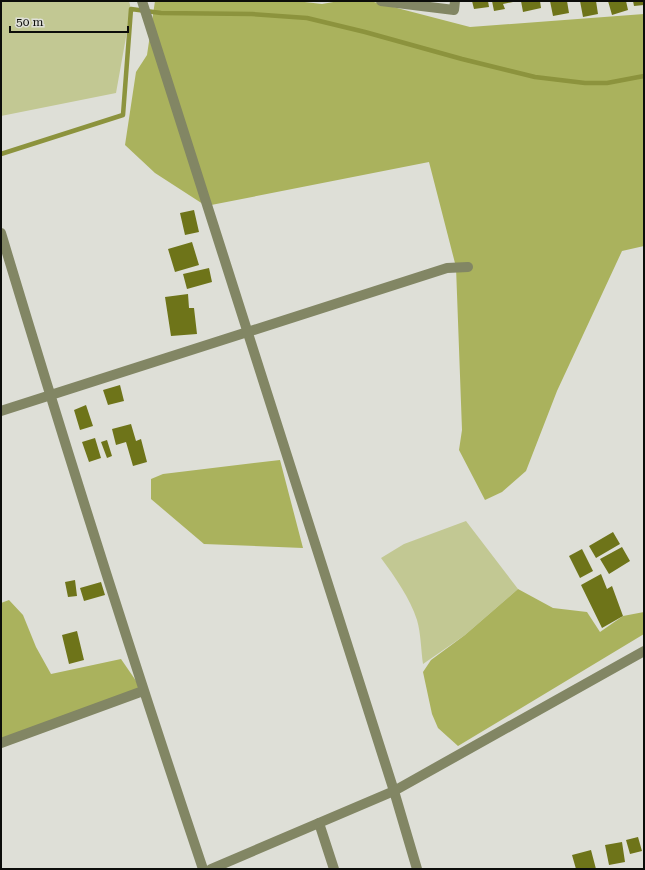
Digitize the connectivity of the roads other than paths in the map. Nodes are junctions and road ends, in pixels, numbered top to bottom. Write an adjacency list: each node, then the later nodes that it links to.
1 (142, 1): 6 (street)
2 (381, 1): 3 (street)
3 (455, 1)
4 (1, 233): 7 (street)
5 (468, 267): 6 (street)
6 (247, 331): 7 (street); 12 (street)
7 (50, 396): 8 (street); 10 (street)
8 (1, 411)
9 (644, 651): 12 (street)
10 (143, 691): 11 (street); 14 (street)
11 (1, 743)
12 (394, 791): 13 (street); 17 (street)
13 (319, 823): 15 (street); 16 (street)
14 (203, 869)
15 (211, 869)
16 (334, 869)
17 (417, 869)

